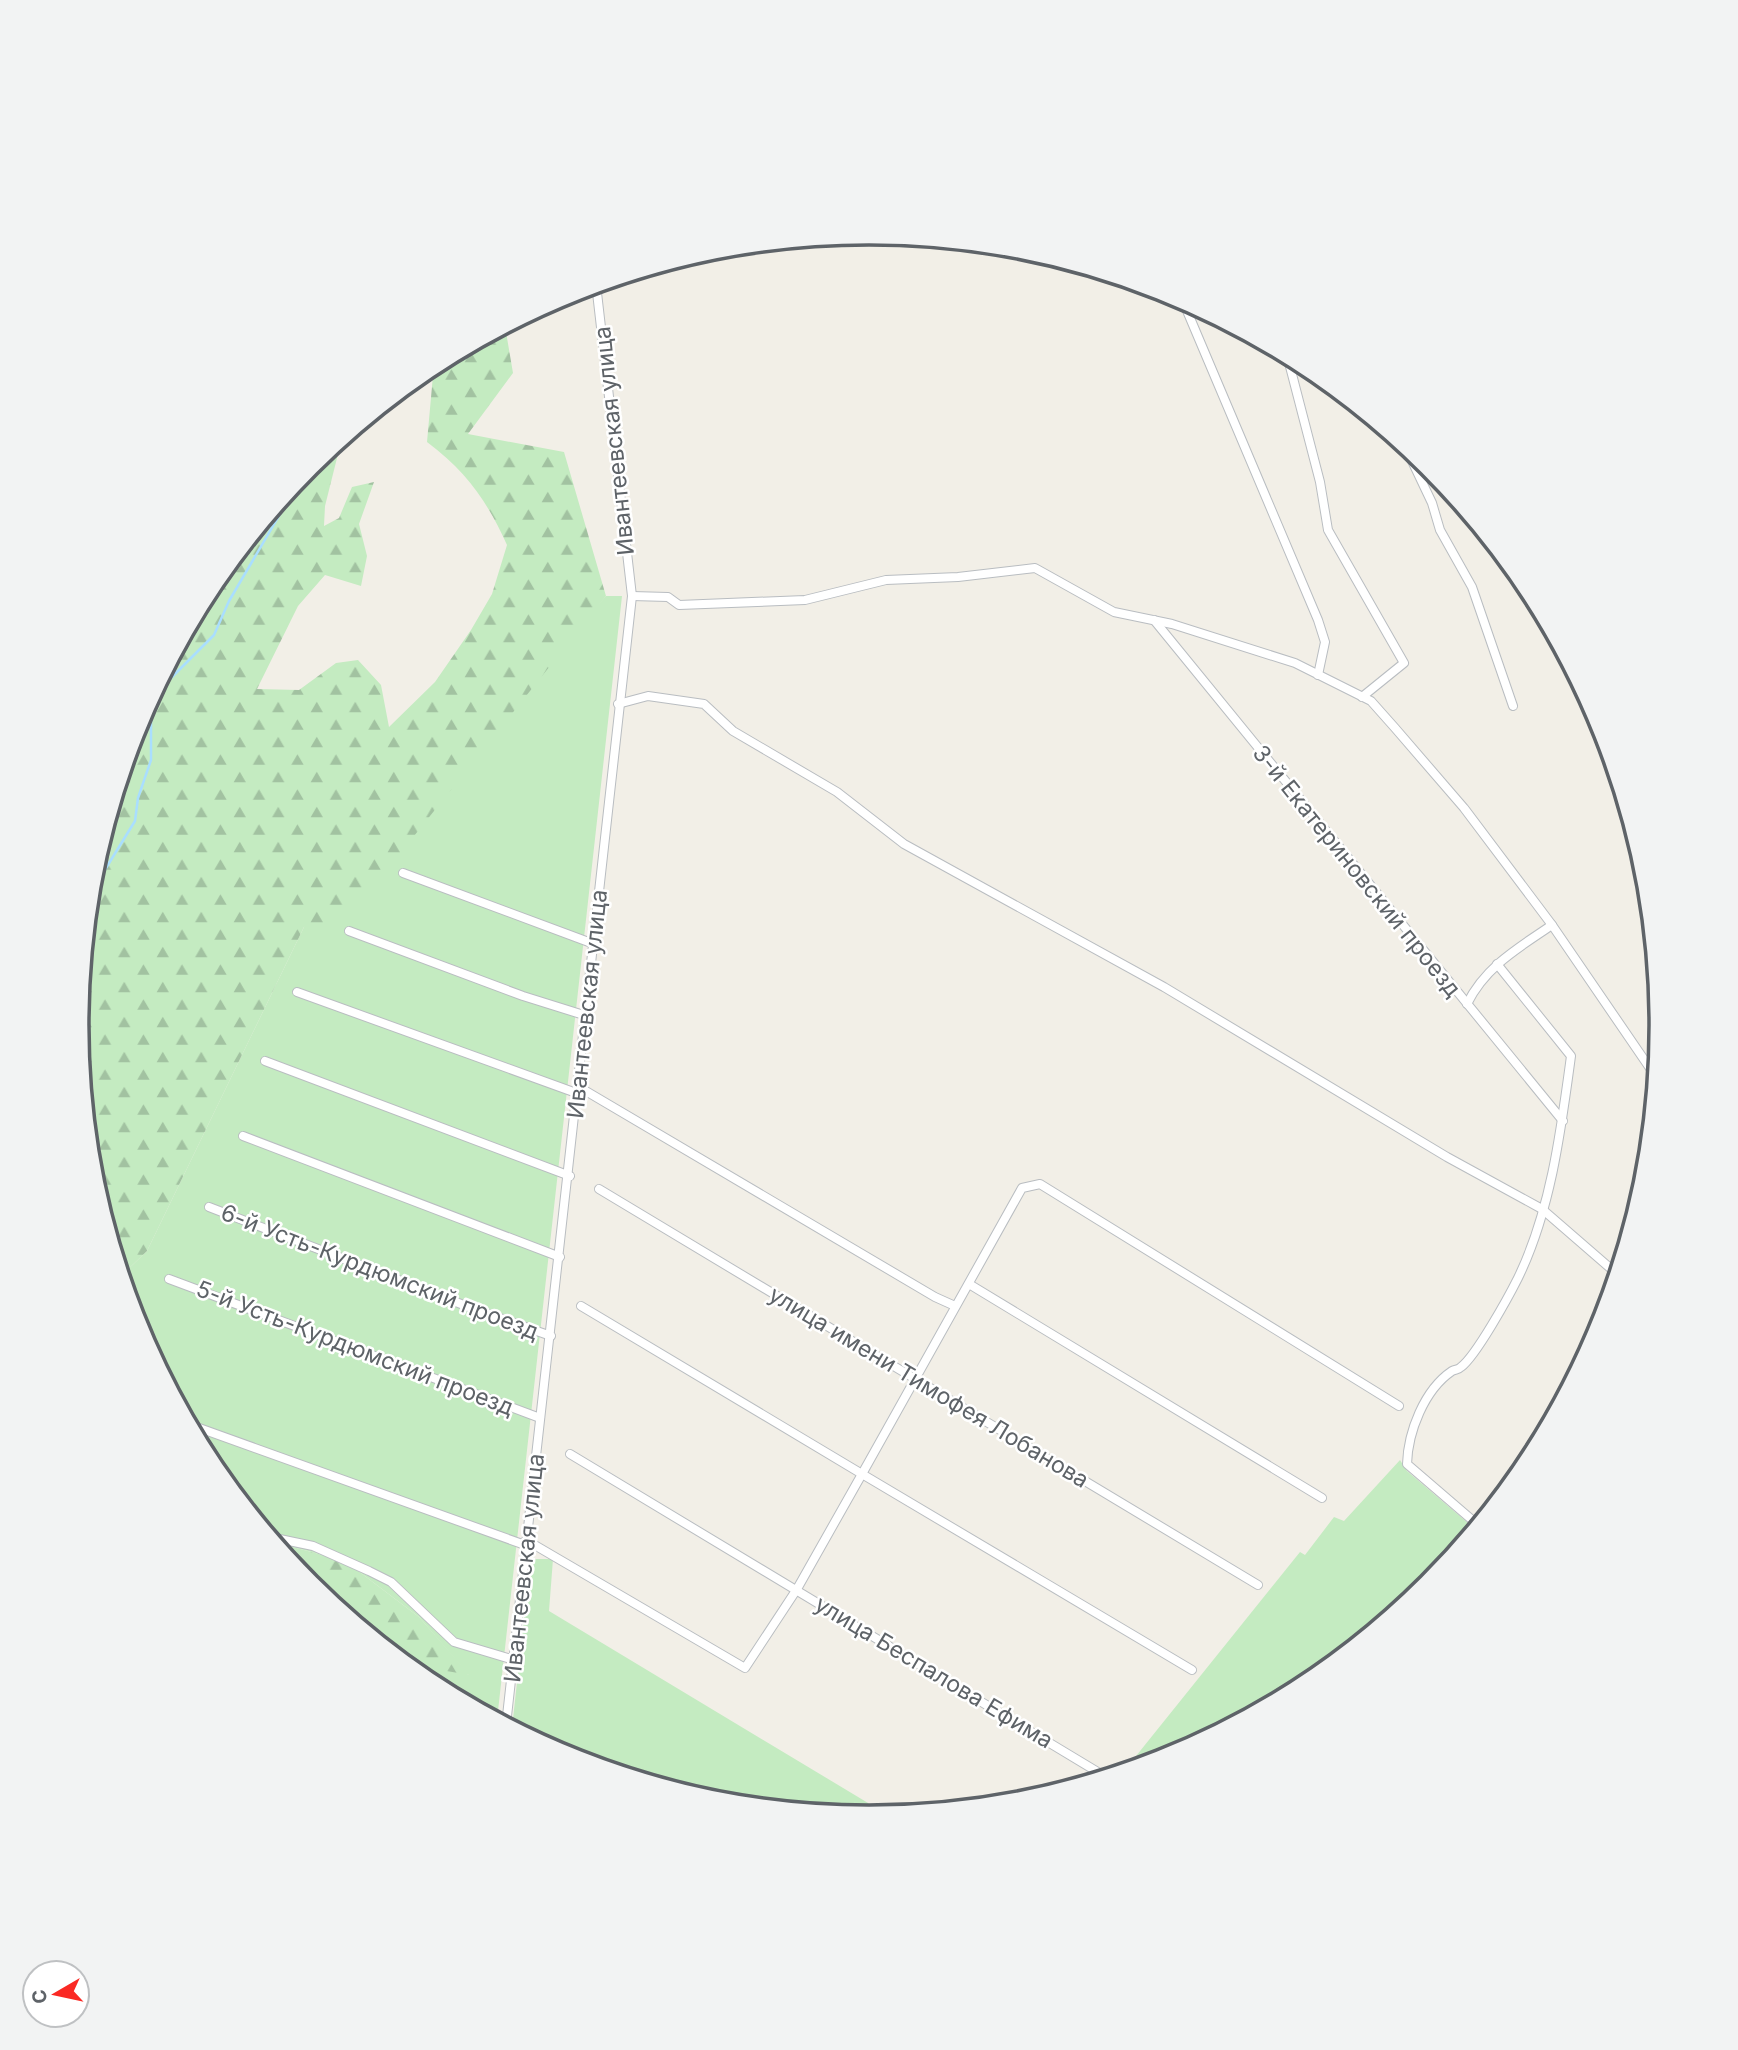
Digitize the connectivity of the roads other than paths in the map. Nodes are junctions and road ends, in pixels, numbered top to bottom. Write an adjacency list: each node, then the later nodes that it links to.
1 (598, 295): 5 (street, Ивантеевская улица)
2 (1189, 315): 7 (street)
3 (1291, 370): 8 (street)
4 (1417, 471): 10 (street)
5 (632, 596): 6 (street); 9 (street, Ивантеевская улица)
6 (1154, 620): 7 (street); 17 (street, 3-й Екатериновский проезд)
7 (1318, 675): 8 (street)
8 (1362, 697): 12 (street)
9 (618, 704): 14 (street, Ивантеевская улица); 27 (street)
10 (1513, 706)
11 (403, 873): 14 (street)
12 (1552, 925): 15 (street); 20 (street)
13 (349, 931): 18 (street)
14 (594, 944): 18 (street, Ивантеевская улица)
15 (1497, 964): 17 (street); 22 (street)
16 (297, 992): 21 (street)
17 (1467, 1004): 22 (street, 3-й Екатериновский проезд)
18 (587, 1016): 21 (street, Ивантеевская улица)
19 (265, 1061): 24 (street)
20 (1647, 1065)
21 (579, 1091): 24 (street, Ивантеевская улица); 33 (street)
22 (1563, 1121): 27 (street)
23 (243, 1136): 28 (street)
24 (570, 1176): 28 (street, Ивантеевская улица)
25 (599, 1189): 35 (street, улица имени Тимофея Лобанова)
26 (209, 1207): 34 (street, 6-й Усть-Курдюмский проезд)
27 (1542, 1209): 29 (street); 42 (street)
28 (560, 1257): 34 (street, Ивантеевская улица)
29 (1610, 1268)
30 (169, 1279): 37 (street, 5-й Усть-Курдюмский проезд)
31 (968, 1284): 33 (street); 36 (street); 41 (street)
32 (581, 1306): 40 (street)
33 (955, 1306): 35 (street)
34 (551, 1336): 37 (street, Ивантеевская улица)
35 (917, 1380): 40 (street); 45 (street, улица имени Тимофея Лобанова)
36 (1399, 1406)
37 (540, 1418): 44 (street, Ивантеевская улица)
38 (203, 1429): 44 (street)
39 (569, 1454): 46 (street, улица Беспалова Ефима)
40 (862, 1474): 46 (street); 48 (street)
41 (1322, 1498)
42 (1472, 1519)
43 (284, 1540): 47 (street)
44 (526, 1542): 46 (street); 47 (street, Ивантеевская улица)
45 (1258, 1585)
46 (797, 1589): 50 (street, улица Беспалова Ефима)
47 (514, 1660): 49 (street, Ивантеевская улица)
48 (1192, 1670)
49 (507, 1715)
50 (1095, 1771)

